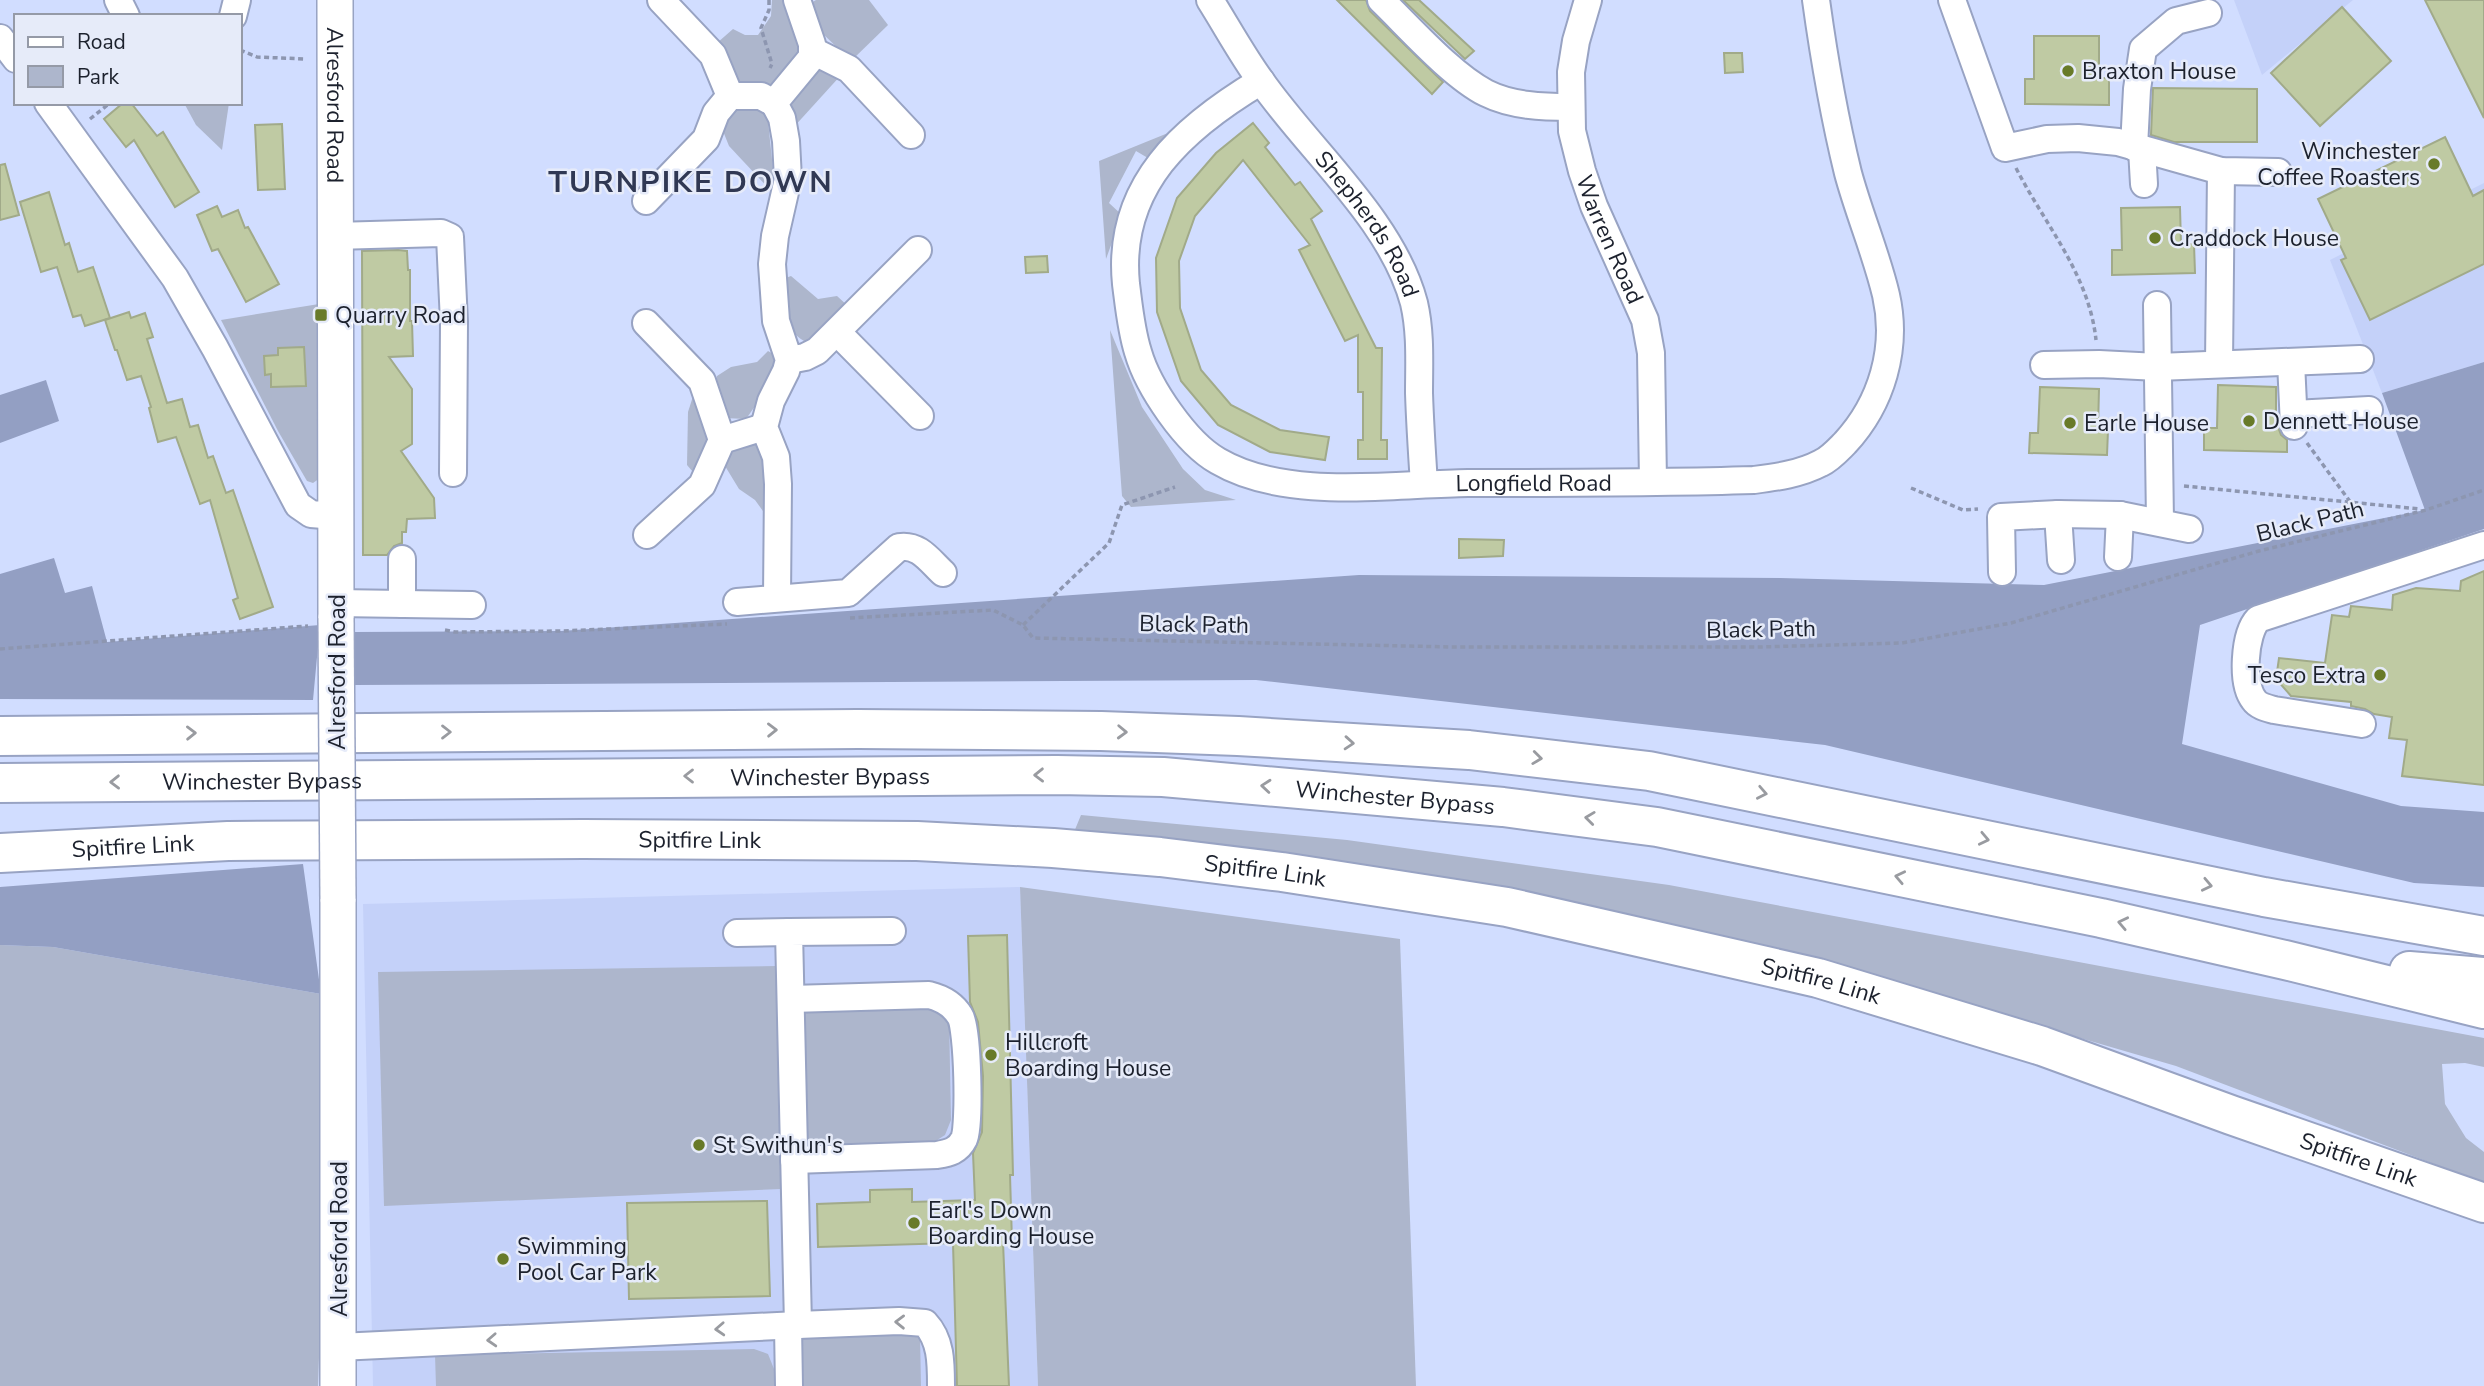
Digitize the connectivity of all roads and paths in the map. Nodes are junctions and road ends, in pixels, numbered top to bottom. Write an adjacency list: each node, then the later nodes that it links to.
1 (335, 0): 15 (main road, Alresford Road)
2 (662, 0): 17 (street)
3 (769, 0): 18 (path)
4 (798, 0): 13 (street)
5 (1210, 0): 16 (street, Shepherds Road)
6 (1381, 0): 20 (street)
7 (1588, 0): 20 (street, Warren Road)
8 (1816, 0): 46 (street, Longfield Road)
9 (1952, 0): 22 (street)
10 (2207, 13): 23 (street)
11 (0, 38): 14 (street)
12 (242, 51): 15 (path)
13 (813, 51): 18 (street); 21 (street)
14 (14, 56)
15 (335, 61): 28 (main road, Alresford Road)
16 (1261, 81): 47 (street, Shepherds Road); 47 (street, Longfield Road)
17 (730, 96): 18 (street); 27 (street)
18 (767, 99): 34 (street)
19 (49, 105): 56 (street)
20 (1571, 107): 46 (street, Warren Road)
21 (911, 135)
22 (2006, 148): 23 (street); 36 (path)
23 (2138, 148): 24 (street); 26 (street)
24 (2221, 171): 25 (street); 37 (street)
25 (2278, 172)
26 (2144, 184)
27 (646, 201)
28 (335, 236): 45 (street); 56 (main road, Alresford Road)
29 (918, 250): 32 (street)
30 (2157, 305): 39 (street)
31 (646, 323): 44 (street)
32 (837, 332): 34 (street); 41 (street)
33 (2360, 359): 35 (street)
34 (789, 360): 43 (street)
35 (2291, 362): 37 (street); 42 (street)
36 (2099, 364): 38 (street); 39 (street)
37 (2219, 364): 39 (street)
38 (2044, 365)
39 (2158, 367): 48 (street)
40 (2369, 411): 42 (street)
41 (920, 416)
42 (2294, 420): 52 (path)
43 (764, 428): 44 (street); 67 (street)
44 (722, 440): 60 (street)
45 (453, 473)
46 (1653, 482): 47 (street, Longfield Road)
47 (1424, 484)
48 (2169, 484): 52 (path); 58 (street)
49 (1175, 487): 53 (path, Black Path)
50 (1911, 488): 57 (path)
51 (2484, 490): 53 (path, Black Path)
52 (2351, 503): 53 (path)
53 (2426, 510)
54 (2058, 514): 55 (street); 57 (street); 64 (street)
55 (2120, 515): 58 (street); 62 (street)
56 (336, 516): 71 (main road, Alresford Road)
57 (2000, 517): 65 (street)
58 (2160, 523): 59 (street)
59 (2189, 529)
60 (647, 536)
61 (2484, 545): 73 (street)
62 (2118, 557)
63 (402, 559): 69 (street)
64 (2061, 560)
65 (2002, 572)
66 (943, 573): 67 (street)
67 (776, 598): 68 (street)
68 (737, 602)
69 (402, 604): 70 (street); 71 (street)
70 (471, 605)
71 (331, 615): 72 (path); 90 (main road, Alresford Road, bridge)
72 (0, 649)
73 (2362, 724)
74 (0, 736): 77 (highway, Winchester Bypass, one-way to 77)
75 (0, 783): 83 (highway, Winchester Bypass, one-way to 75)
76 (0, 853): 88 (highway, Spitfire Link)
77 (2264, 897): 78 (highway); 82 (highway)
78 (2484, 915)
79 (892, 931): 80 (street)
80 (789, 932): 81 (street); 85 (street)
81 (737, 933)
82 (2484, 936)
83 (2285, 960): 84 (highway); 86 (highway)
84 (2484, 978)
85 (791, 999): 87 (street); 87 (street)
86 (2484, 1009)
87 (794, 1160): 89 (street)
88 (2484, 1203)
89 (793, 1325): 90 (street, one-way to 90); 92 (street); 93 (street, one-way to 89)
90 (339, 1347): 91 (main road, Alresford Road)
91 (338, 1386)
92 (789, 1386)
93 (941, 1386)

